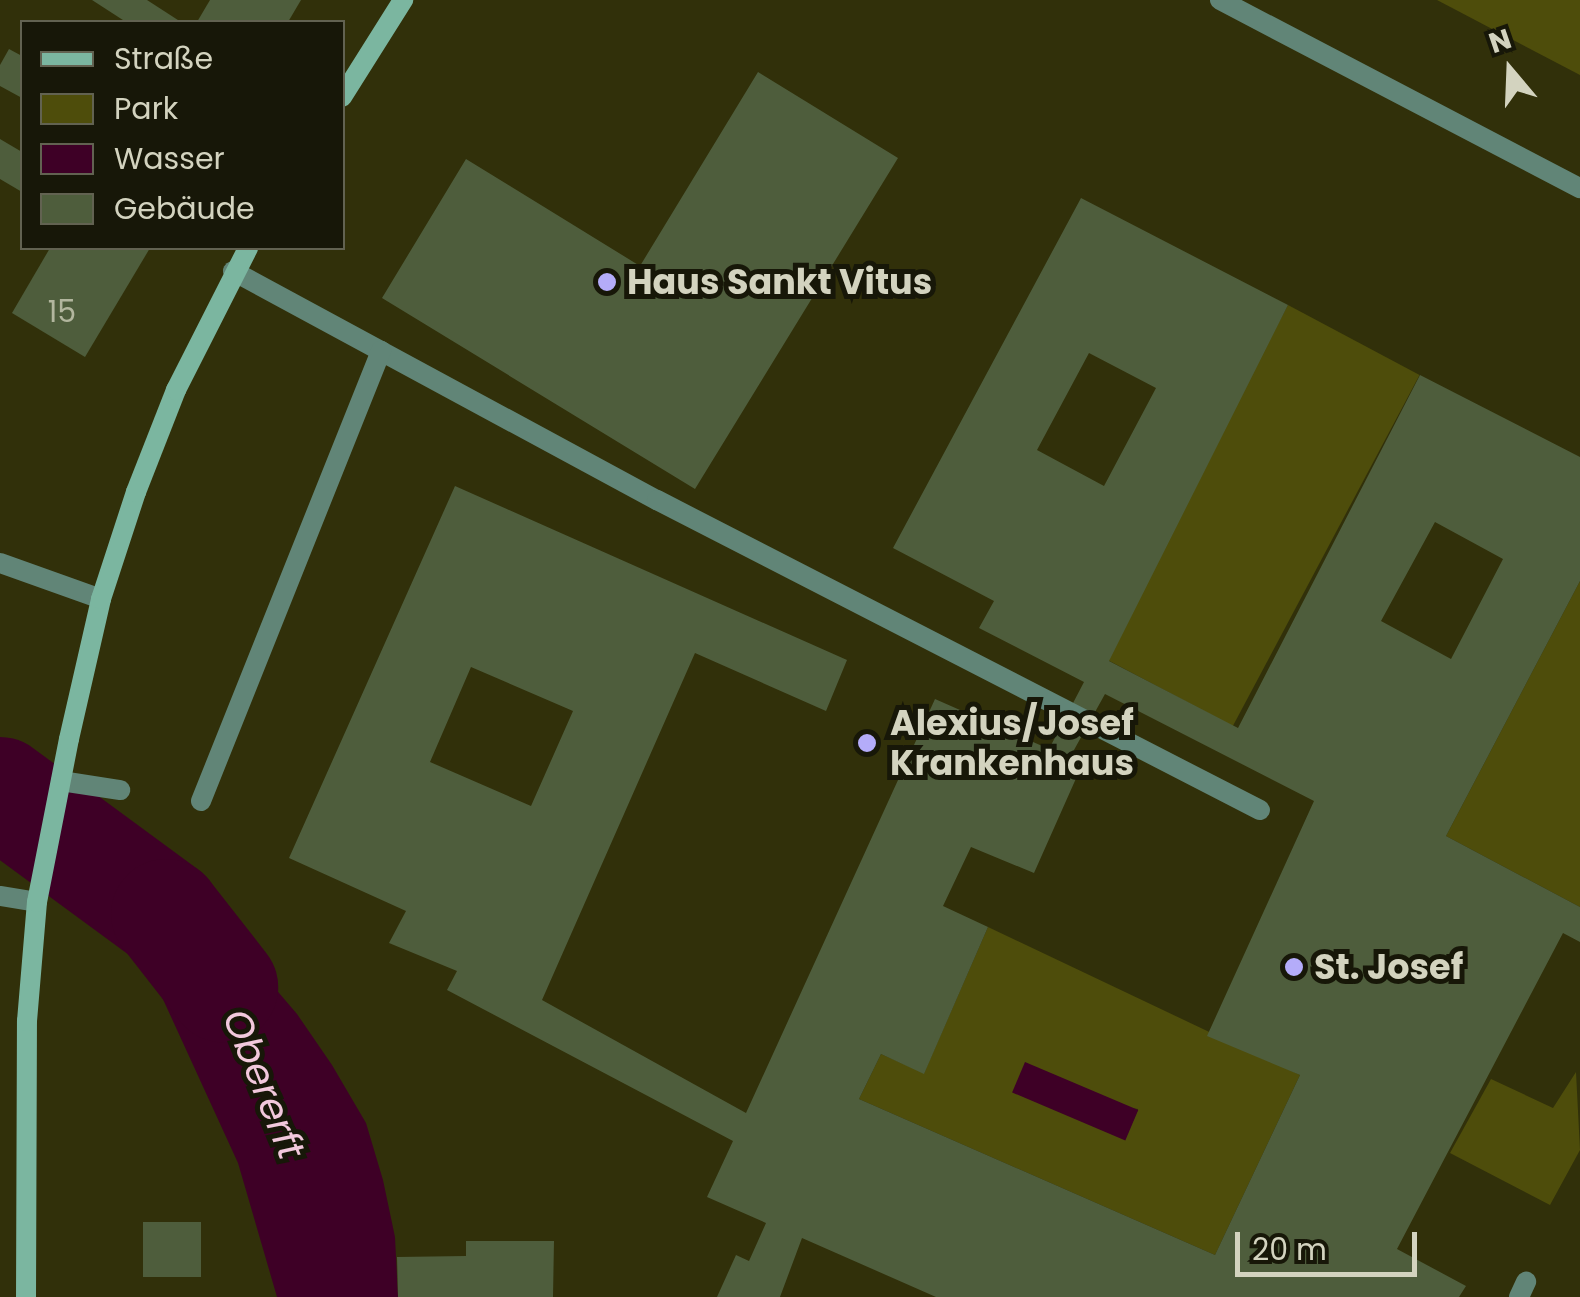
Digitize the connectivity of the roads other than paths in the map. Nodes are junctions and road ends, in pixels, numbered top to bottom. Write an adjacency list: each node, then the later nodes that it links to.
1 (403, 0): 3 (street)
2 (1220, 0): 4 (street)
3 (345, 92)
4 (1580, 188)
5 (247, 250): 6 (street)
6 (233, 272): 7 (street); 9 (street)
7 (380, 351): 12 (street); 13 (street)
8 (0, 564): 9 (street)
9 (101, 599): 11 (street)
10 (120, 790): 11 (street)
11 (59, 791): 15 (street)
12 (201, 801)
13 (1260, 810)
14 (0, 896): 15 (street)
15 (37, 902): 16 (street)
16 (26, 1297)

